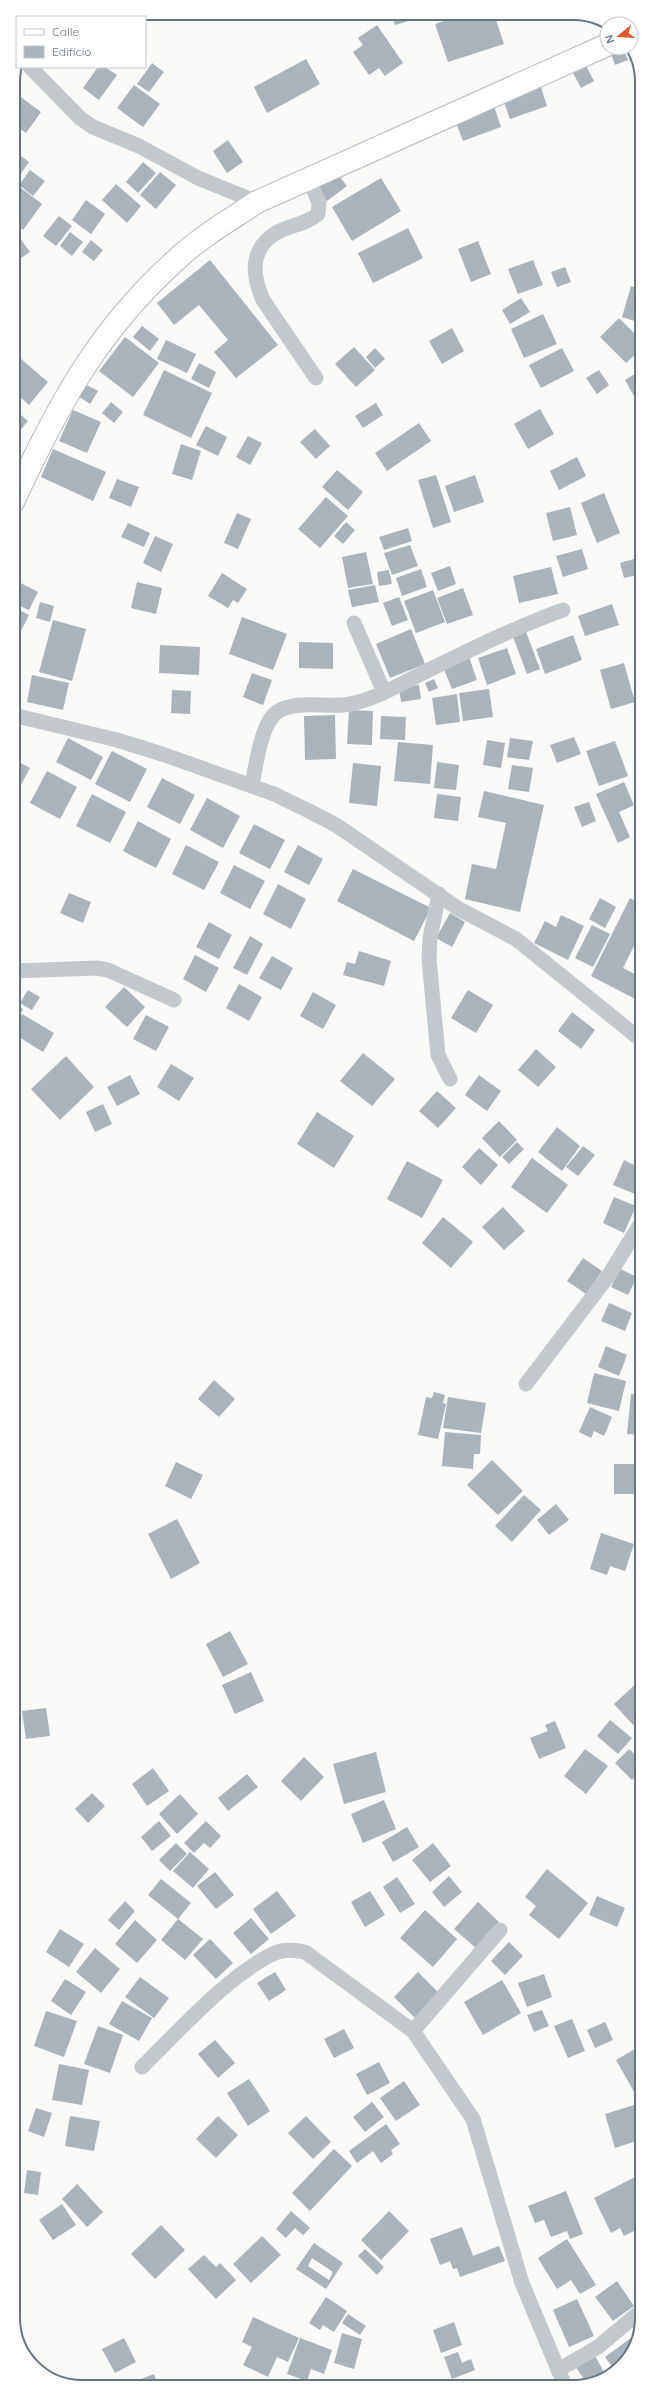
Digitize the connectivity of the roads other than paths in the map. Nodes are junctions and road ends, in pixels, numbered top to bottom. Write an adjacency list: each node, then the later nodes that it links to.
1 (599, 49): 3 (main road)
2 (31, 68): 4 (street)
3 (309, 178): 4 (main road); 5 (street)
4 (257, 202): 6 (main road)
5 (316, 378)
6 (20, 487)
7 (563, 610): 9 (street)
8 (354, 622): 9 (street)
9 (384, 692): 11 (street)
10 (20, 717): 11 (street)
11 (252, 785): 12 (street)
12 (439, 894): 15 (street); 16 (street)
13 (20, 971): 14 (street)
14 (174, 1000)
15 (635, 1035)
16 (450, 1079)
17 (635, 1233): 18 (street)
18 (526, 1384)
19 (500, 1930): 20 (street)
20 (412, 2031): 21 (street); 23 (street)
21 (142, 2066)
22 (635, 2316): 23 (street)
23 (558, 2370): 24 (street)
24 (562, 2380)

